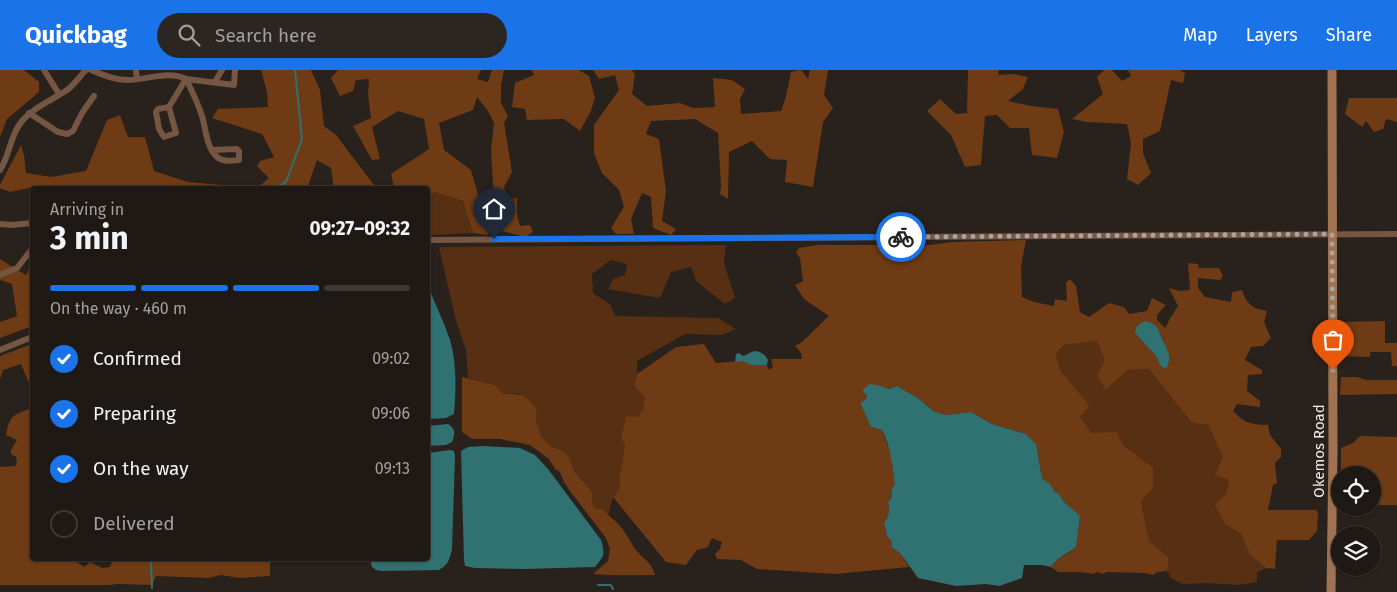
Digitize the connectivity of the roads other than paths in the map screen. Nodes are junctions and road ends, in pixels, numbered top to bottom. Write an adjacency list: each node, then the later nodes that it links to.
1 (44, 70): 11 (street)
2 (86, 70): 11 (street)
3 (91, 70): 8 (street)
4 (136, 70): 8 (street)
5 (222, 70): 10 (street)
6 (235, 70): 10 (street)
7 (1332, 70): 19 (street, Okemos Road)
8 (137, 79): 9 (street)
9 (186, 79): 10 (street); 13 (street); 15 (street)
10 (215, 82)
11 (59, 94): 14 (street)
12 (94, 96): 14 (street)
13 (169, 107): 13 (street)
14 (29, 113): 16 (street)
15 (212, 150)
16 (0, 170)
17 (30, 223): 18 (street)
18 (0, 224)
19 (1332, 234): 20 (street); 21 (street); 26 (street, Okemos Road)
20 (1397, 234)
21 (430, 240)
22 (30, 252): 23 (street)
23 (0, 275)
24 (30, 338): 25 (street)
25 (0, 350)
26 (1331, 592)

